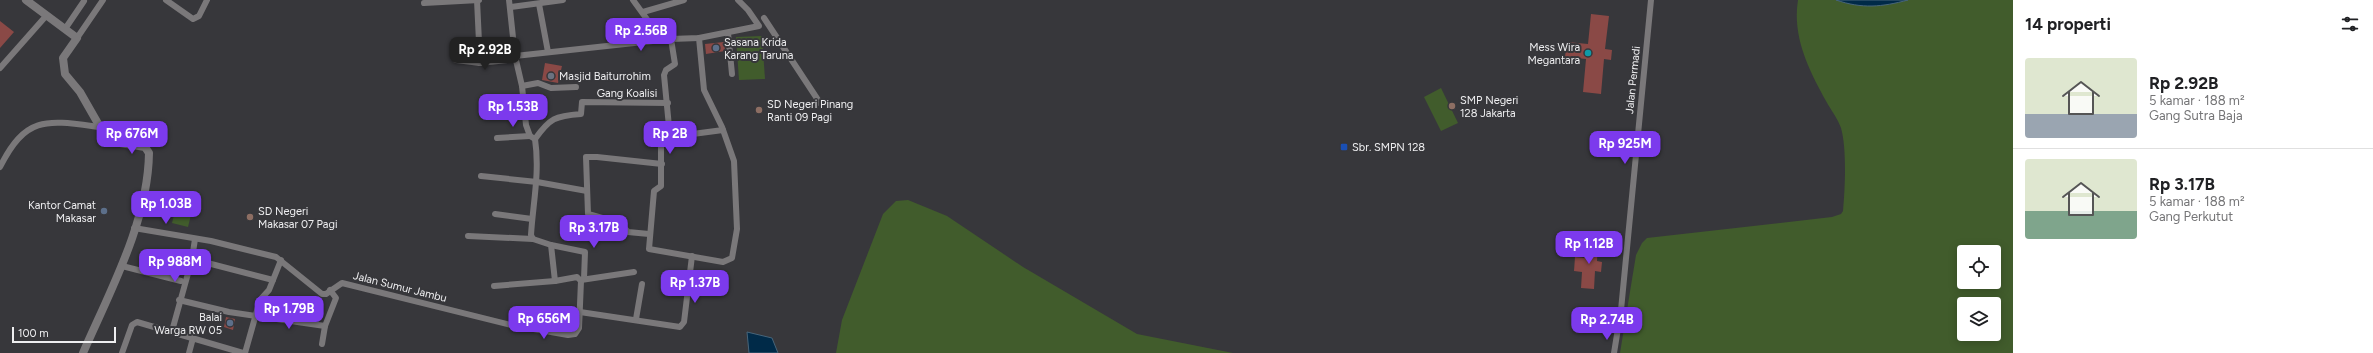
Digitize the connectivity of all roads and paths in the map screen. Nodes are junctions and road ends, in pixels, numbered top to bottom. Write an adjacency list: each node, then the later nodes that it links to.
1 (26, 0): 16 (street)
2 (103, 0): 20 (street)
3 (166, 0): 4 (street)
4 (207, 0)
5 (478, 0): 12 (street); 27 (street)
6 (563, 0): 14 (street)
7 (633, 0): 15 (street)
8 (684, 0): 15 (street)
9 (738, 0): 19 (street)
10 (1651, 0): 76 (street, Jalan Permadi)
11 (84, 2): 18 (street)
12 (424, 3)
13 (510, 3): 14 (street); 25 (street)
14 (539, 4): 24 (street)
15 (643, 12): 23 (street)
16 (46, 16): 18 (street); 28 (street)
17 (764, 18): 33 (street)
18 (65, 29): 20 (street)
19 (728, 33): 22 (street); 29 (street)
20 (77, 38): 34 (street)
21 (671, 38): 22 (street); 23 (street); 32 (street)
22 (699, 38): 35 (street)
23 (662, 40): 24 (street)
24 (548, 52): 25 (street)
25 (515, 58): 27 (street); 30 (street)
26 (456, 60): 27 (street)
27 (480, 62)
28 (0, 66)
29 (732, 74)
30 (522, 86): 31 (street); 38 (street)
31 (576, 87)
32 (668, 103): 36 (street); 38 (street, Gang Koalisi)
33 (820, 103)
34 (99, 127): 40 (street); 46 (street)
35 (723, 130): 36 (street); 52 (street)
36 (670, 137): 39 (street)
37 (497, 138): 38 (street)
38 (533, 138): 42 (street)
39 (662, 164): 43 (street); 47 (street)
40 (0, 167)
41 (482, 176): 42 (street)
42 (537, 182): 43 (street); 45 (street)
43 (587, 190): 47 (street)
44 (495, 214): 45 (street)
45 (532, 219): 50 (street)
46 (134, 228): 49 (street, Jalan Sumur Jambu); 55 (street)
47 (649, 234): 52 (street)
48 (468, 236): 50 (street)
49 (195, 239): 53 (street); 54 (street, Jalan Sumur Jambu)
50 (533, 239): 51 (street)
51 (551, 245): 57 (street); 60 (street)
52 (692, 256): 67 (street)
53 (192, 259): 58 (street); 64 (street)
54 (281, 260): 58 (street); 63 (street, Jalan Sumur Jambu)
55 (122, 266): 59 (street); 72 (street)
56 (634, 272): 57 (street)
57 (582, 279): 60 (street); 65 (street)
58 (273, 280): 66 (street)
59 (181, 281)
60 (555, 281): 62 (street)
61 (642, 284): 67 (street)
62 (494, 286)
63 (330, 290): 65 (street, Jalan Sumur Jambu); 68 (street)
64 (179, 300): 66 (street); 69 (street)
65 (580, 312): 67 (street)
66 (256, 316): 68 (street); 75 (street)
67 (636, 319)
68 (325, 326): 71 (street)
69 (172, 331): 70 (street); 73 (street)
70 (192, 338): 74 (street); 75 (street)
71 (322, 344)
72 (83, 353)
73 (122, 353)
74 (189, 353)
75 (244, 353)
76 (1614, 353)

